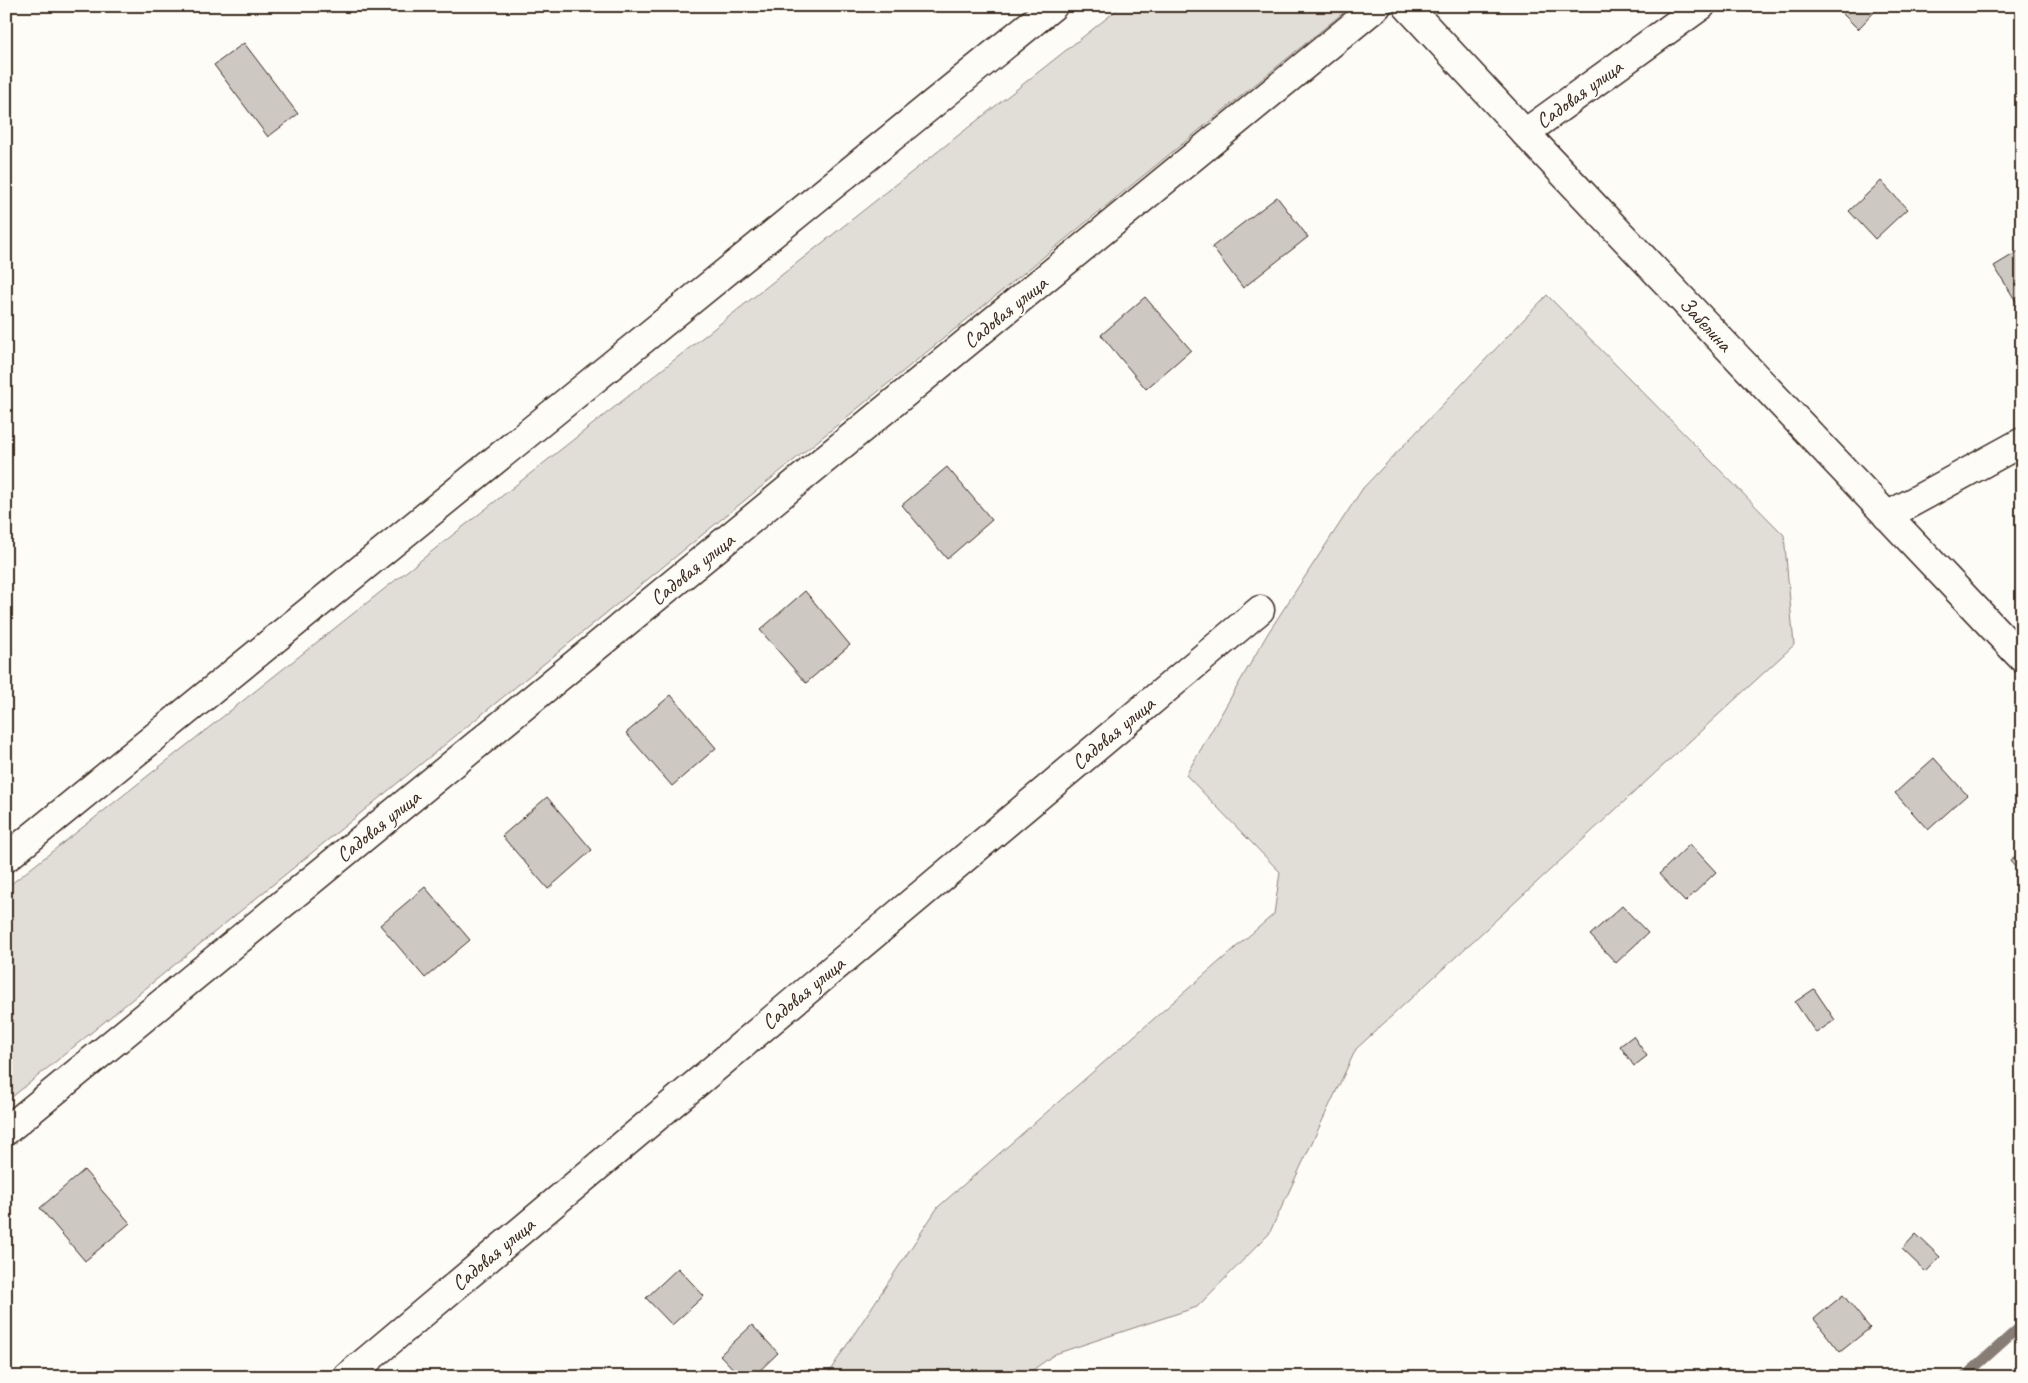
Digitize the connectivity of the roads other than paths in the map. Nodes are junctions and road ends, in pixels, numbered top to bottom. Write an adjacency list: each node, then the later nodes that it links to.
1 (1054, 6): 10 (street)
2 (1377, 6): 11 (street, Садовая улица)
3 (1407, 6): 5 (street, Садовая улица)
4 (1701, 6): 5 (street, Садовая улица)
5 (1525, 133): 7 (street, Забелина)
6 (2022, 442): 7 (street)
7 (1887, 516): 9 (street, Забелина)
8 (1260, 610): 12 (street, Садовая улица)
9 (2022, 658)
10 (6, 858)
11 (6, 1131)
12 (347, 1377)

